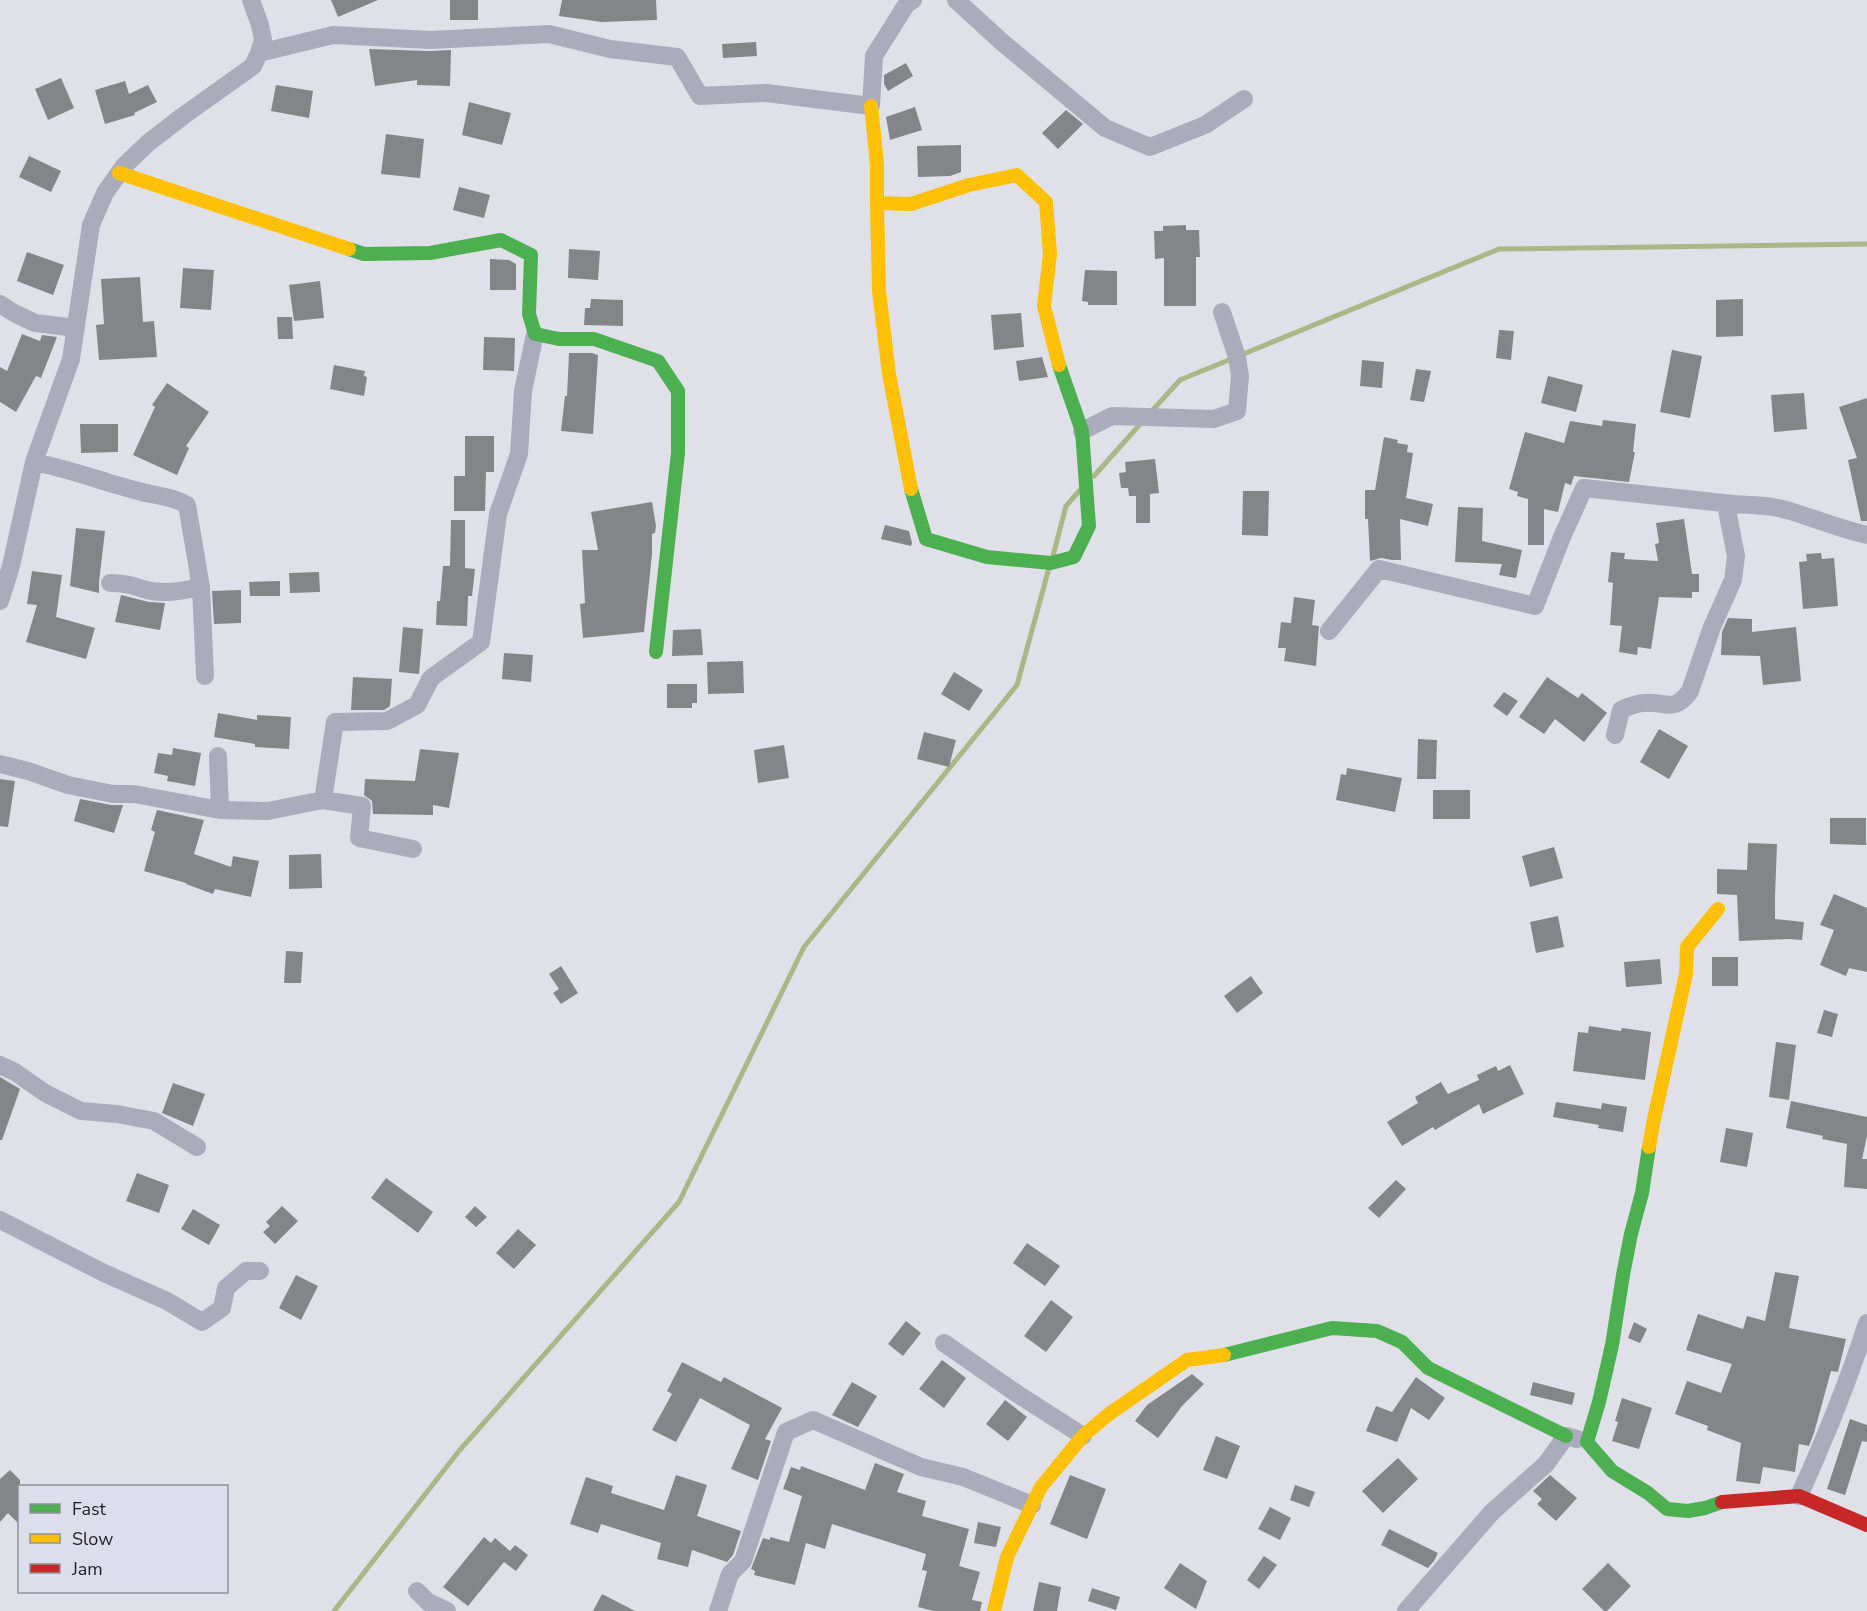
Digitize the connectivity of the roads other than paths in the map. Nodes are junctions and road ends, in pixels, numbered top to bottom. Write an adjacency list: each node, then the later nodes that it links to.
1 (251, 0): 4 (street)
2 (913, 0): 6 (street)
3 (956, 0): 5 (street)
4 (259, 53): 6 (street); 7 (street)
5 (1245, 99)
6 (871, 106): 8 (street)
7 (119, 172): 11 (street); 12 (street)
8 (877, 203): 13 (street); 13 (street)
9 (0, 304): 11 (street)
10 (1222, 312): 13 (street)
11 (76, 328): 14 (street)
12 (535, 334): 21 (street); 26 (street)
13 (1082, 431)
14 (34, 462): 18 (street); 19 (street)
15 (1733, 504): 16 (street); 20 (street); 23 (street)
16 (1867, 535)
17 (110, 583): 18 (street)
18 (201, 587): 22 (street)
19 (0, 601)
20 (1329, 631)
21 (656, 652)
22 (205, 676)
23 (1615, 735)
24 (218, 756): 27 (street)
25 (0, 764): 27 (street)
26 (323, 800): 27 (street); 28 (street)
27 (220, 810)
28 (413, 849)
29 (1718, 909): 38 (street)
30 (0, 1065): 31 (street)
31 (197, 1147)
32 (0, 1220): 33 (street)
33 (260, 1271)
34 (1867, 1323): 39 (street)
35 (944, 1343): 37 (street)
36 (1566, 1436): 37 (street); 38 (street); 46 (street)
37 (1083, 1437): 40 (street)
38 (1587, 1442): 39 (street)
39 (1798, 1496): 41 (street)
40 (1032, 1505): 44 (street); 45 (street)
41 (1867, 1525)
42 (417, 1591): 43 (street)
43 (447, 1611)
44 (718, 1611)
45 (994, 1611)
46 (1406, 1611)

